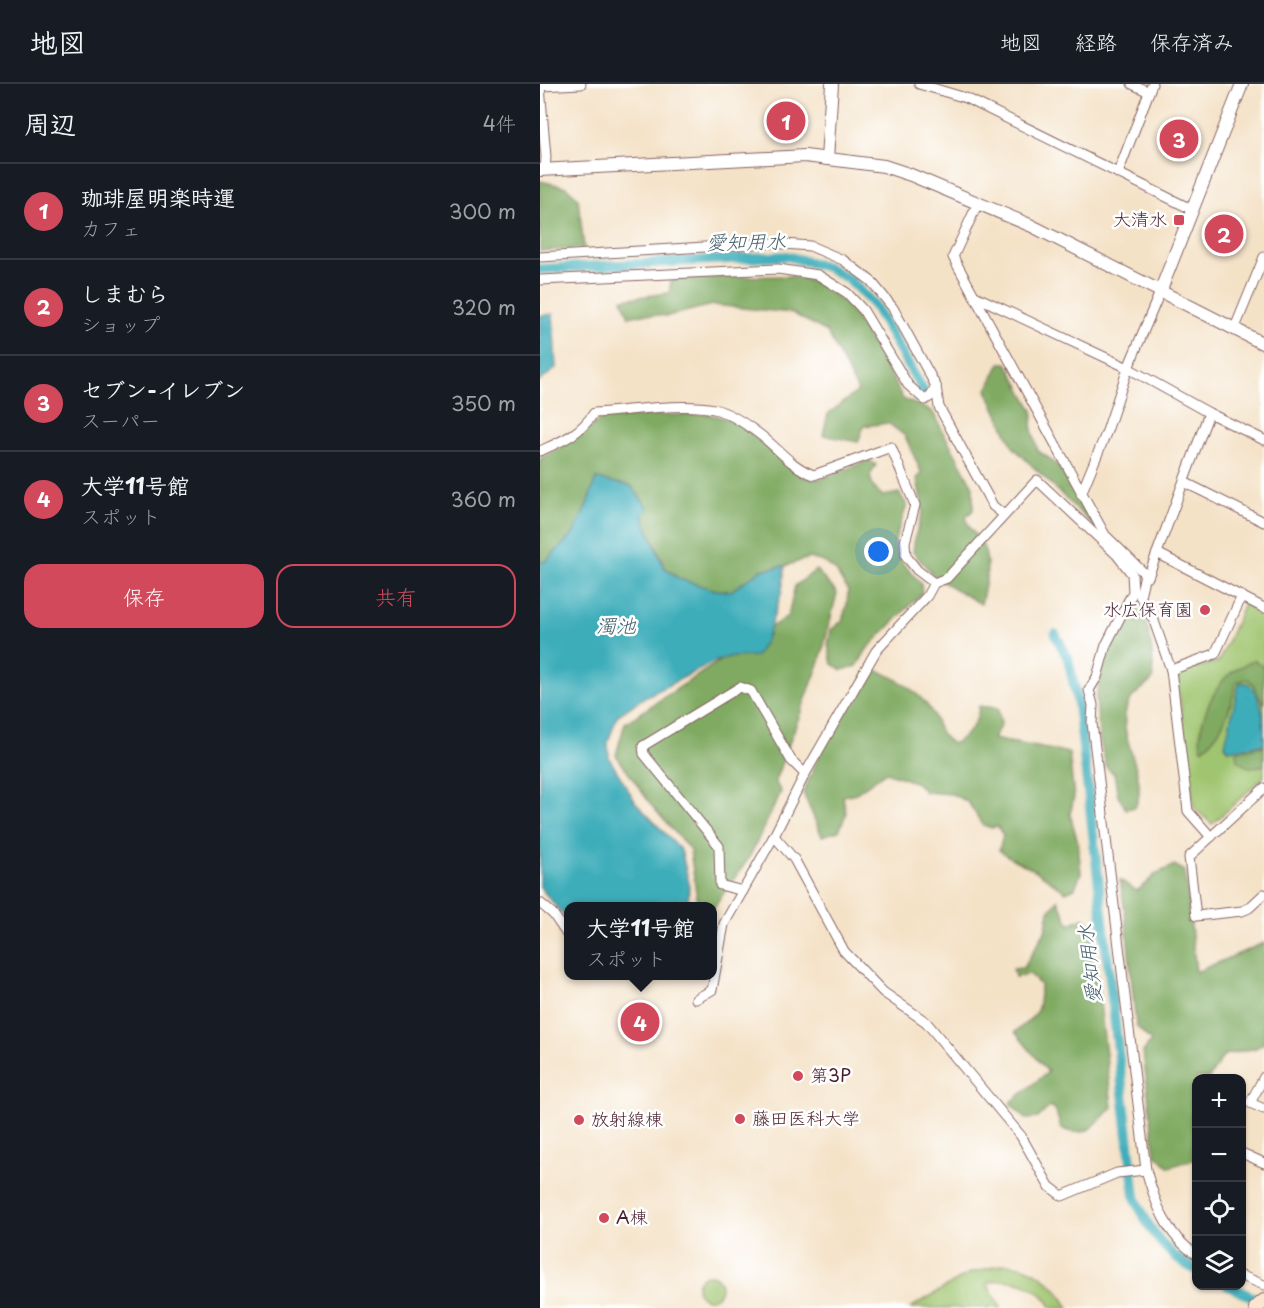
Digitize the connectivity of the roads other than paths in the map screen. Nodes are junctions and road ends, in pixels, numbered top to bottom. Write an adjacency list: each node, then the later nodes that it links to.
1 (581, 84): 6 (street)
2 (832, 84): 8 (street)
3 (919, 84): 10 (street)
4 (1132, 84): 7 (street)
5 (1242, 84): 12 (street)
6 (540, 86): 9 (street)
7 (1150, 88): 10 (street)
8 (827, 159): 9 (street); 11 (street)
9 (542, 170)
10 (1118, 173): 12 (street)
11 (978, 203): 16 (street); 17 (street)
12 (1193, 210): 16 (street)
13 (540, 257): 21 (street)
14 (1264, 257): 18 (street)
15 (540, 280): 21 (street)
16 (1160, 292): 18 (street); 20 (street)
17 (975, 296): 20 (street); 26 (street)
18 (1234, 330): 19 (street)
19 (1264, 344)
20 (1128, 368): 22 (street); 26 (street)
21 (936, 386): 27 (street)
22 (1209, 413): 23 (street); 25 (street)
23 (1264, 440)
24 (540, 451): 31 (street)
25 (1184, 482): 28 (street); 29 (street)
26 (1081, 494): 30 (street)
27 (1003, 514): 31 (street); 50 (street)
28 (1264, 522)
29 (1156, 553): 30 (street); 32 (street)
30 (1145, 574): 34 (street)
31 (934, 583): 35 (street)
32 (1242, 597): 33 (street); 34 (street)
33 (1264, 608)
34 (1171, 669): 38 (street)
35 (805, 774): 37 (street); 39 (street)
36 (1264, 788): 38 (street)
37 (774, 836): 39 (street); 50 (street)
38 (1211, 837): 40 (street)
39 (743, 891): 43 (street)
40 (1264, 894)
41 (540, 903): 42 (street)
42 (564, 930)
43 (717, 958)
44 (714, 980): 45 (street)
45 (696, 999)
46 (1264, 1077): 47 (street)
47 (1264, 1109)
48 (1246, 1155): 49 (street)
49 (1264, 1163)
50 (1144, 1170): 51 (street)
51 (1192, 1250)
52 (1246, 1278): 53 (street)
53 (1264, 1285)
54 (1264, 1301): 55 (main road)
55 (1256, 1308)

